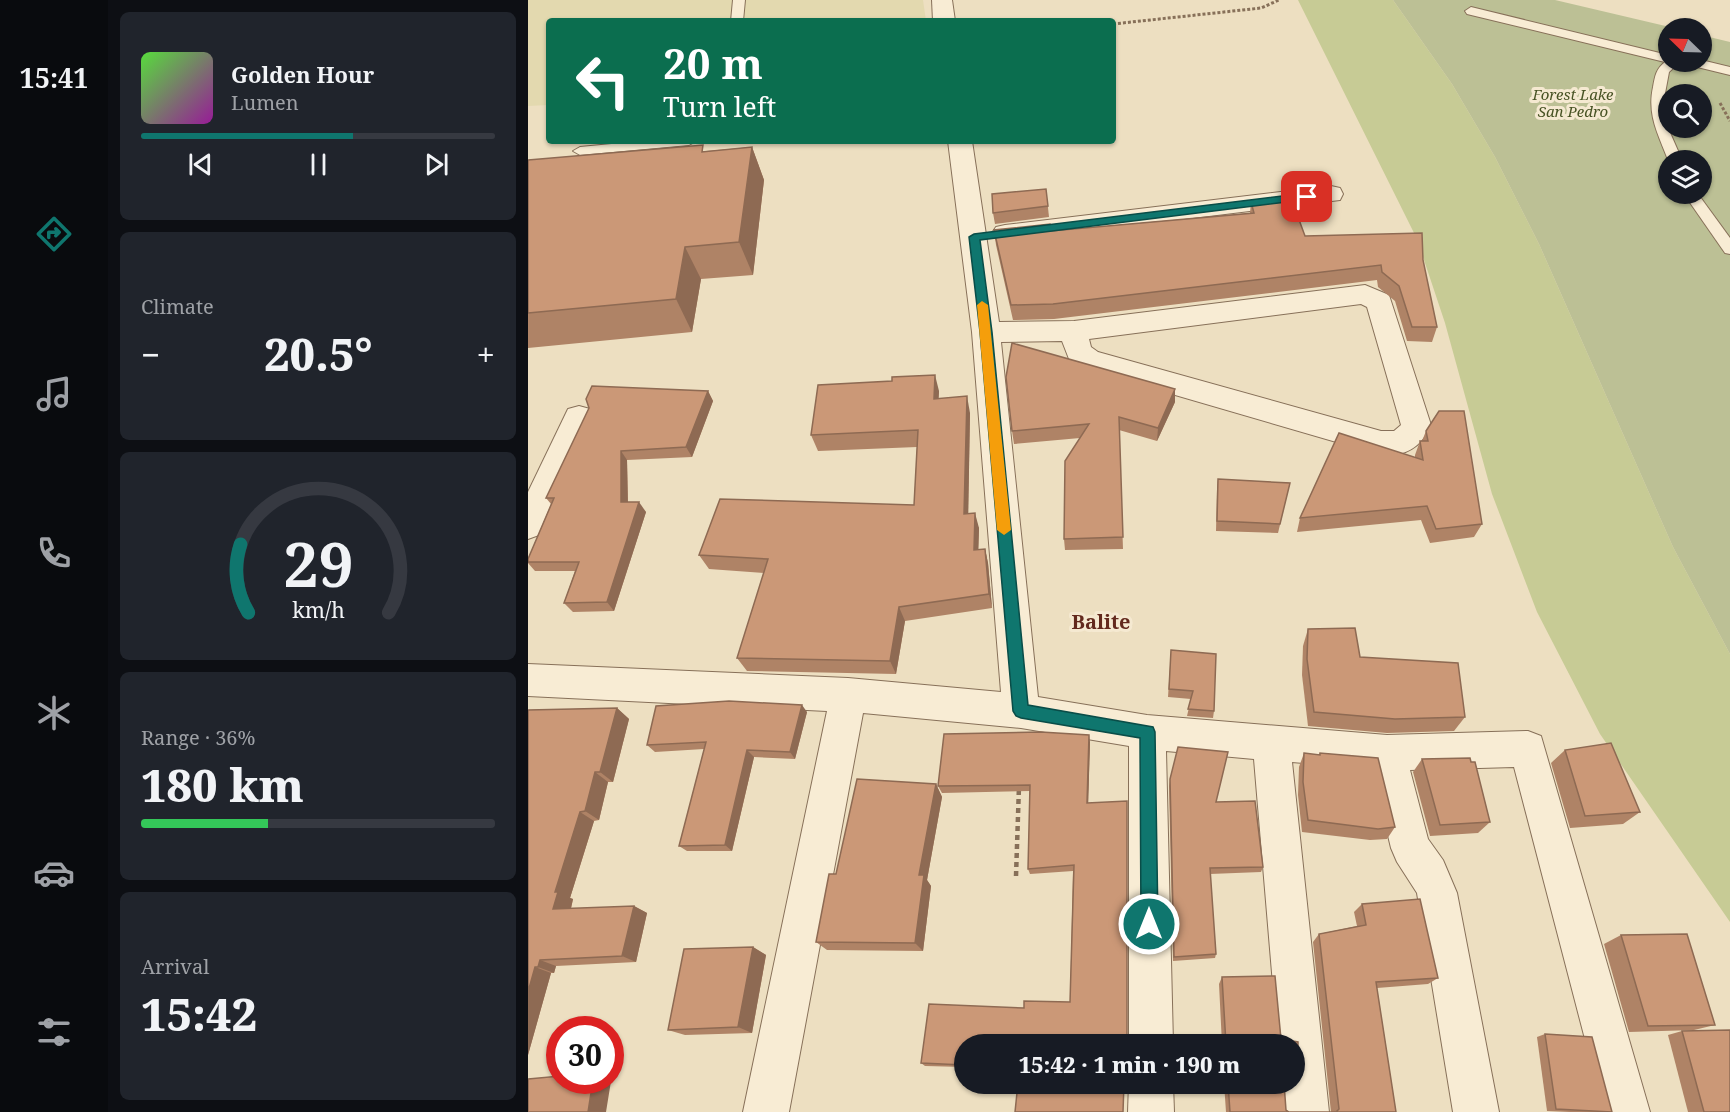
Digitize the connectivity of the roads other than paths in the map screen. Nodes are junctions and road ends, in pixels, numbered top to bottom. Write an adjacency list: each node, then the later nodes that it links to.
1 (739, 0): 4 (lane)
2 (942, 0): 5 (street)
3 (1471, 11): 6 (lane)
4 (737, 18)
5 (944, 18)
6 (1658, 58)
7 (1712, 66): 8 (lane)
8 (1730, 71)
9 (1663, 72): 12 (lane)
10 (659, 144): 13 (lane)
11 (960, 144): 16 (street)
12 (1671, 150)
13 (580, 152)
14 (1331, 194): 16 (street)
15 (1698, 204): 17 (lane)
16 (974, 237): 19 (street)
17 (1730, 249)
18 (1074, 331): 18 (street); 19 (street)
19 (986, 332): 24 (street)
20 (579, 417): 21 (street)
21 (528, 525)
22 (528, 680): 23 (street)
23 (848, 695): 24 (street); 30 (street)
24 (1021, 711): 25 (street)
25 (1147, 732): 26 (street); 28 (street)
26 (1271, 744): 27 (street); 32 (street)
27 (1387, 753): 33 (street); 34 (street)
28 (1151, 1034)
29 (1151, 1094): 31 (street)
30 (766, 1112)
31 (1151, 1112)
32 (1306, 1112)
33 (1476, 1112)
34 (1627, 1112)

